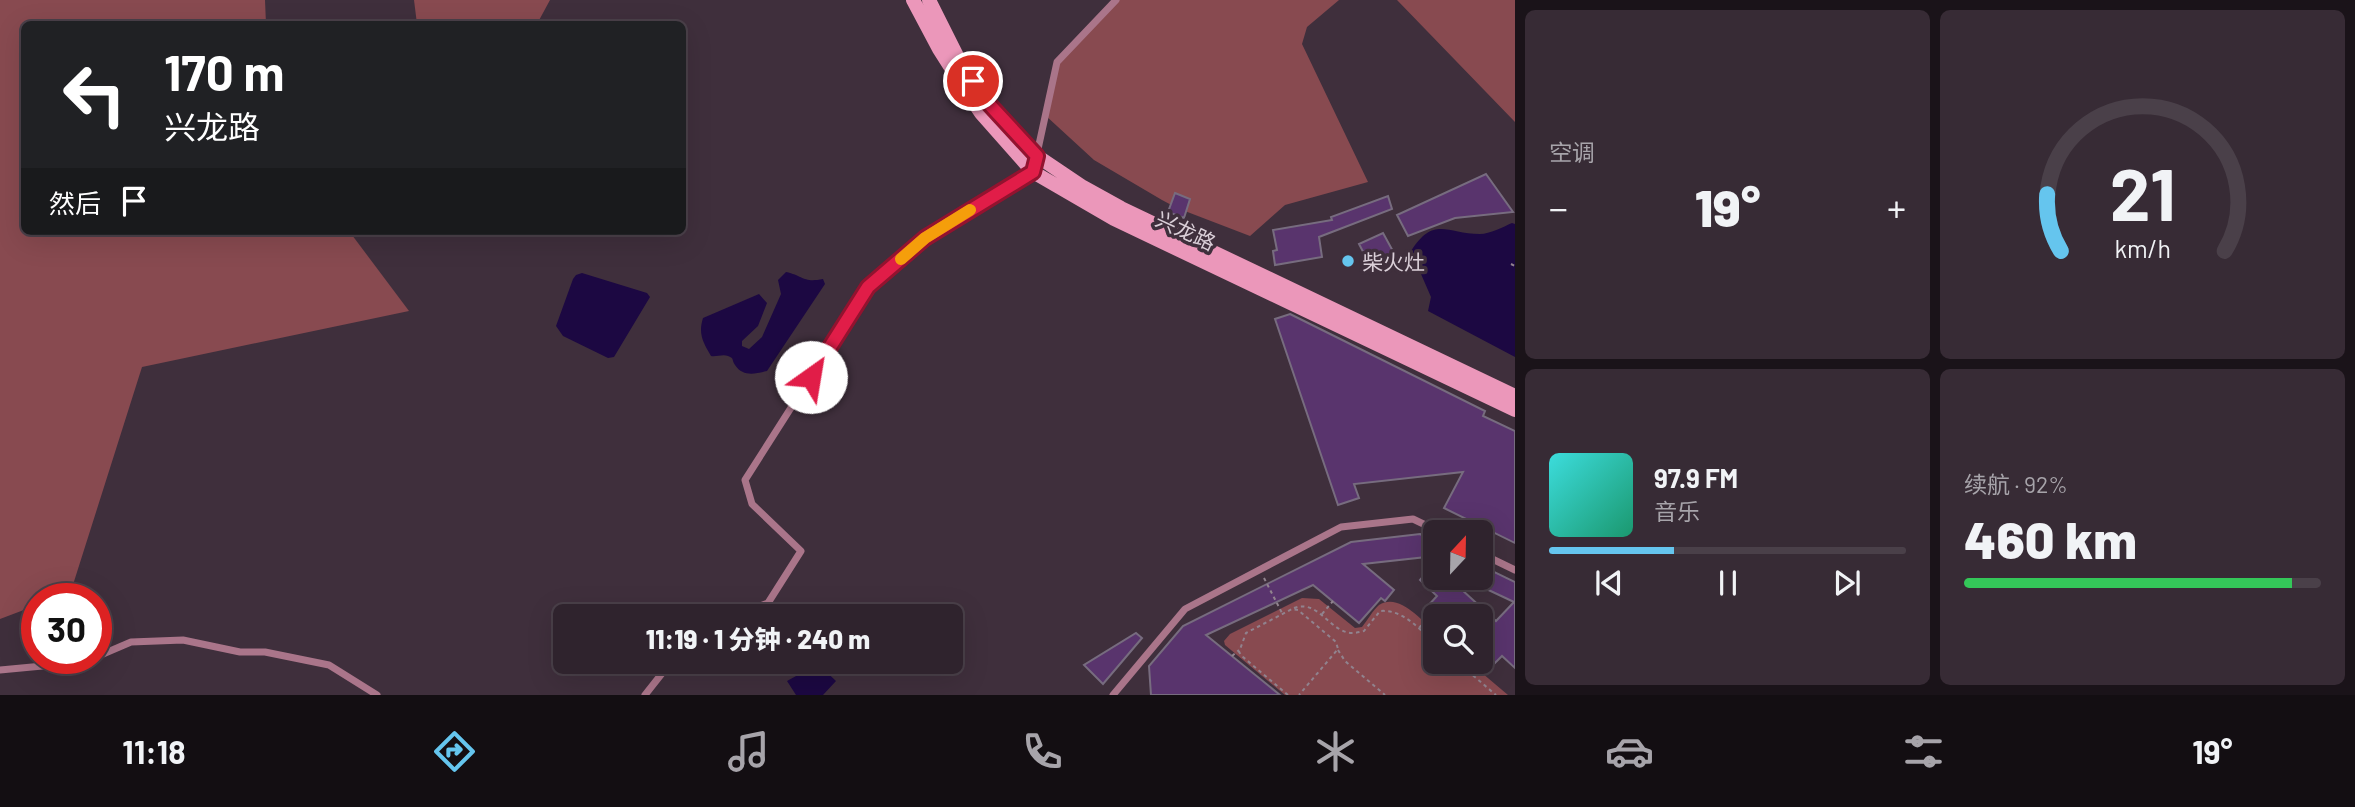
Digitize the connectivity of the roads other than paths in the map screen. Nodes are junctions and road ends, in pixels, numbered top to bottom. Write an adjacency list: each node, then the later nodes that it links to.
1 (914, 0): 5 (main road, 兴龙路)
2 (929, 0): 4 (main road, 兴龙路)
3 (1116, 0): 4 (street)
4 (1037, 156): 5 (street); 6 (main road, 兴龙路)
5 (1033, 172): 7 (main road, 兴龙路); 11 (street)
6 (1515, 396)
7 (1515, 410)
8 (1423, 524): 16 (street)
9 (1493, 559): 10 (street)
10 (1515, 570)
11 (765, 604)
12 (112, 650): 17 (street)
13 (21, 668): 14 (street)
14 (0, 670)
15 (662, 674): 18 (street)
16 (1117, 693)
17 (377, 695)
18 (645, 695)

